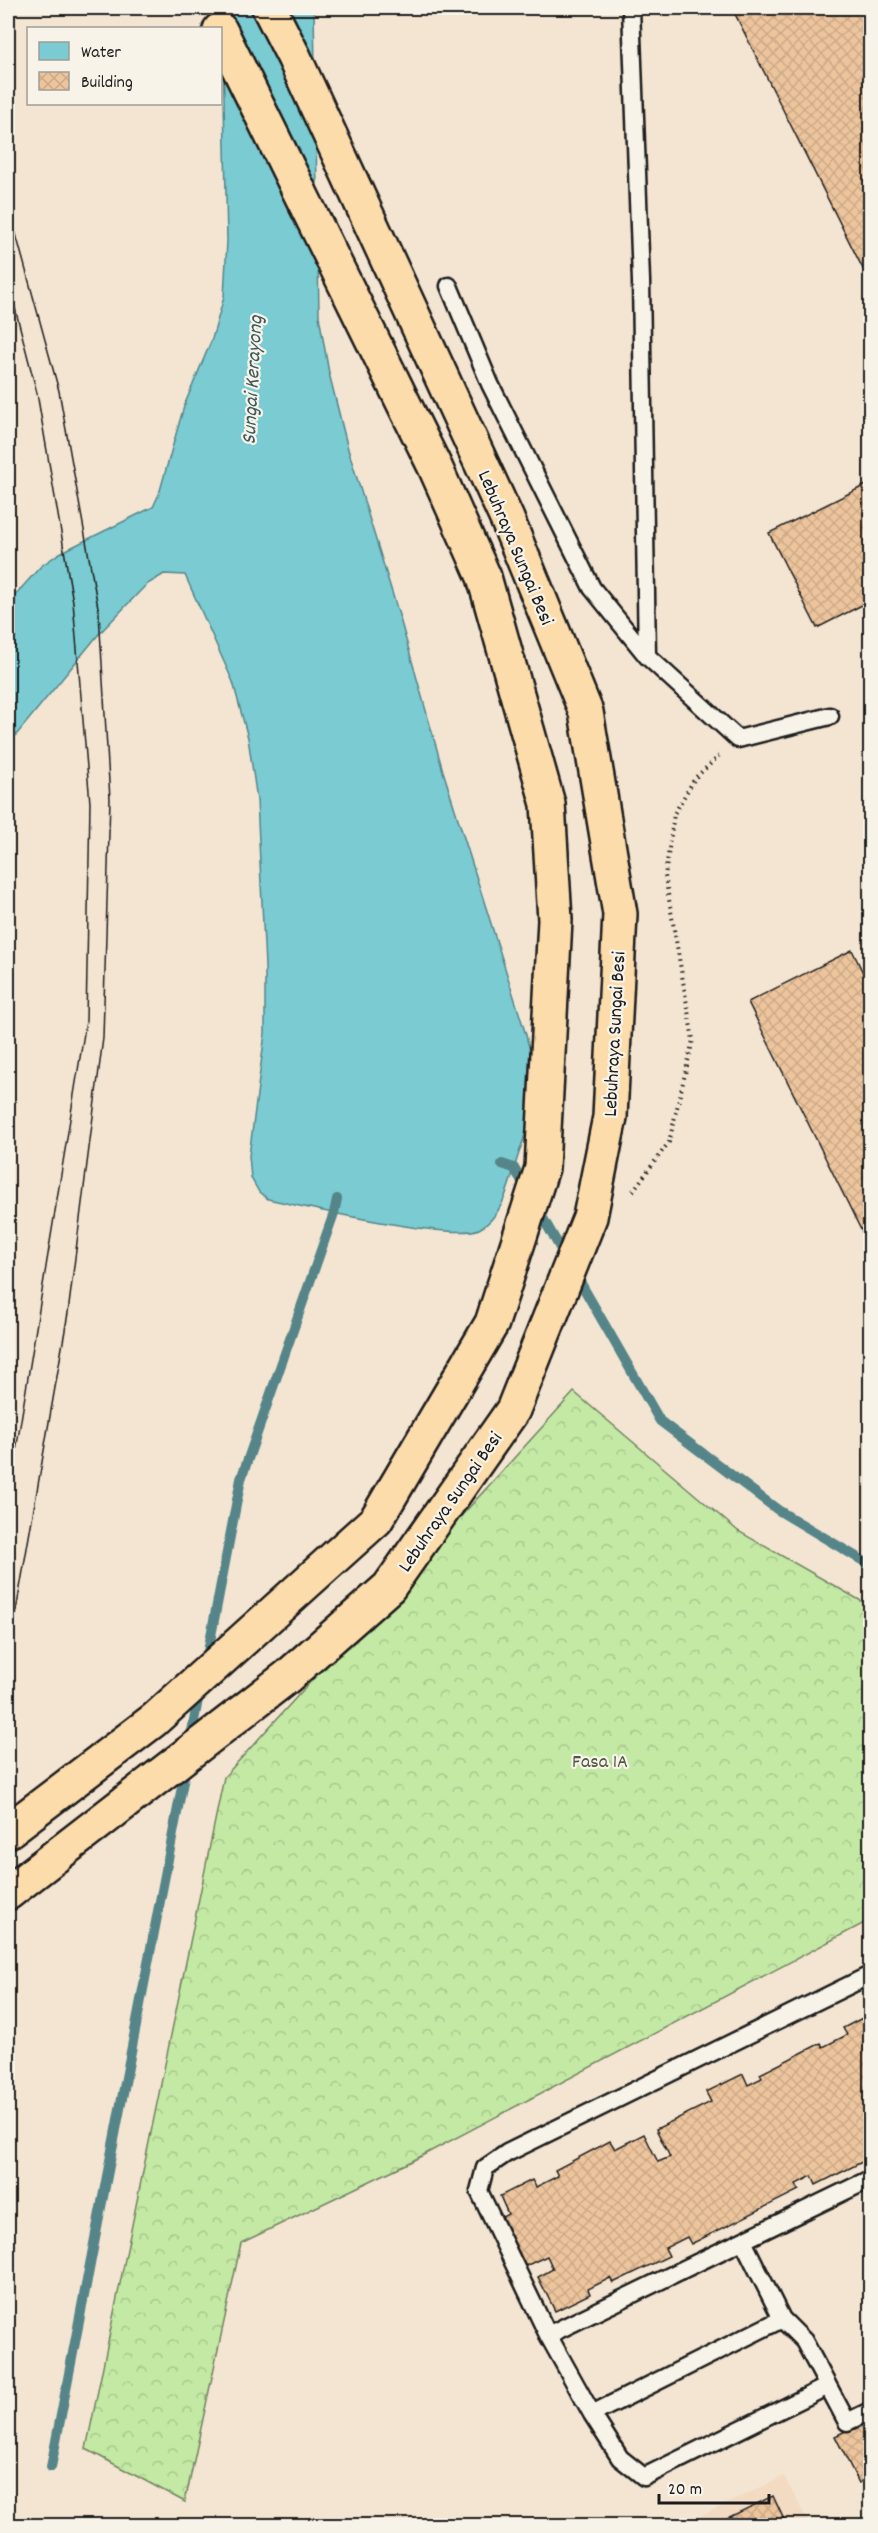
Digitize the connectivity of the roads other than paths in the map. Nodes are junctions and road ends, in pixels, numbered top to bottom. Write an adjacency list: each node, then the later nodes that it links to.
1 (209, 8): 4 (highway)
2 (268, 8): 10 (highway, Lebuhraya Sungai Besi)
3 (631, 8): 7 (lane)
4 (219, 27)
5 (222, 33): 9 (highway)
6 (449, 286): 7 (lane)
7 (647, 656): 8 (lane)
8 (830, 716)
9 (8, 1831)
10 (8, 1893)
11 (870, 1975): 15 (lane)
12 (870, 2179): 13 (lane)
13 (743, 2241): 14 (lane); 15 (lane)
14 (782, 2319): 16 (lane); 18 (lane)
15 (548, 2335): 18 (lane)
16 (828, 2386): 17 (lane); 18 (lane)
17 (870, 2411)
18 (592, 2414)

